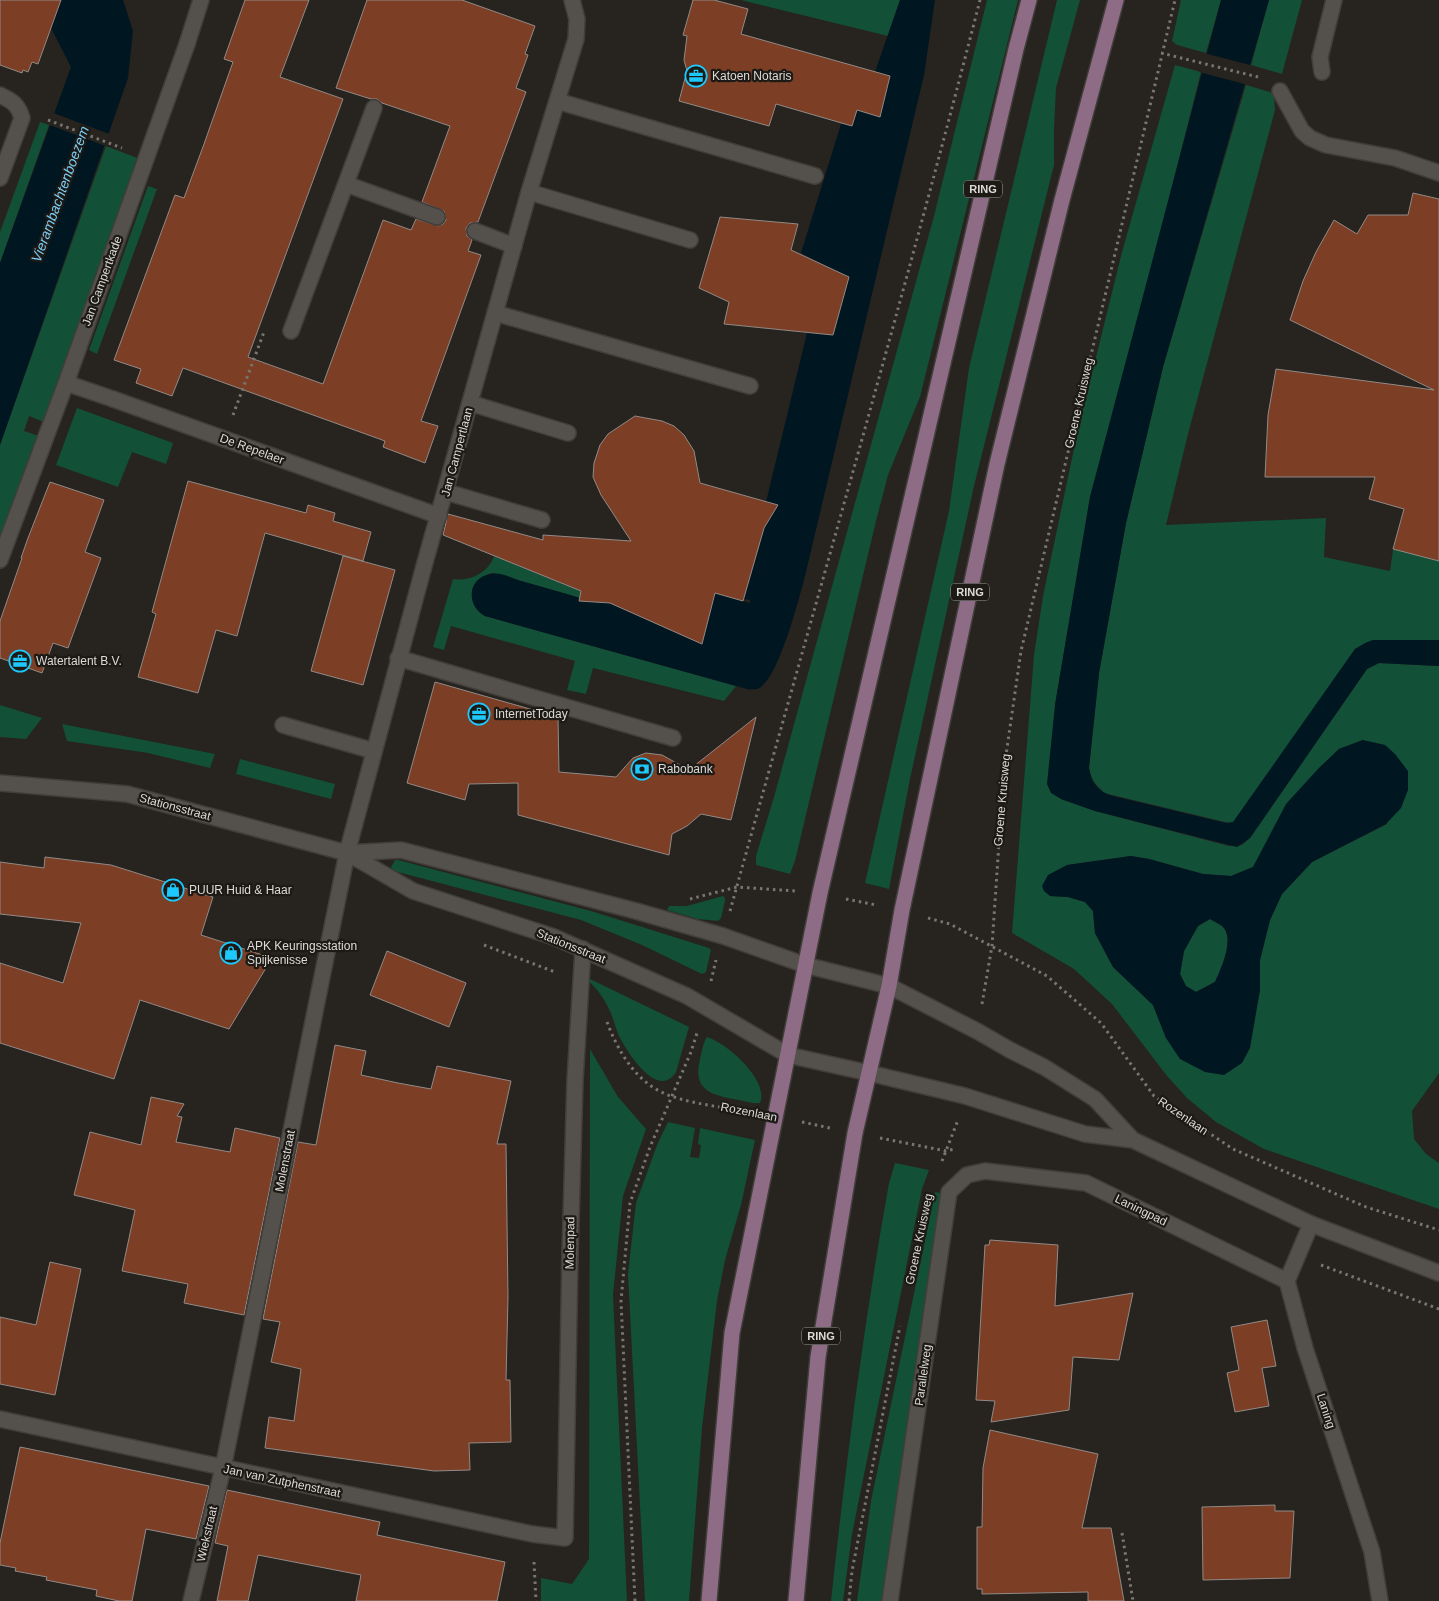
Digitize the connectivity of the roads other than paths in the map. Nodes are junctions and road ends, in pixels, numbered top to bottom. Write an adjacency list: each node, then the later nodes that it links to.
1 (201, 0): 22 (street, Jan Campertkade)
2 (572, 0): 9 (street, Jan Campertlaan)
3 (1029, 0): 37 (main road, RING)
4 (1116, 0): 38 (main road, RING)
5 (1334, 0): 6 (street)
6 (1322, 72)
7 (1280, 92): 11 (street)
8 (0, 95): 13 (street)
9 (557, 100): 12 (street); 15 (street, Jan Campertlaan)
10 (374, 108): 14 (street)
11 (1439, 172)
12 (814, 176)
13 (0, 178)
14 (346, 184): 16 (street); 21 (street)
15 (529, 192): 18 (street); 19 (street, Jan Campertlaan)
16 (437, 218)
17 (475, 231): 19 (street)
18 (690, 240)
19 (514, 246): 20 (street, Jan Campertlaan)
20 (495, 313): 23 (street); 24 (street, Jan Campertlaan)
21 (291, 331)
22 (66, 382): 27 (street, De Repelaer); 29 (street, Jan Campertkade)
23 (750, 386)
24 (470, 404): 25 (street); 26 (street, Jan Campertlaan)
25 (568, 433)
26 (446, 492): 27 (street, Jan Campertlaan); 28 (street)
27 (439, 516): 30 (street, Jan Campertlaan)
28 (542, 520)
29 (0, 560)
30 (398, 658): 32 (street); 33 (street, Jan Campertlaan)
31 (283, 725): 33 (street)
32 (673, 738)
33 (374, 751): 35 (street, Jan Campertlaan)
34 (0, 783): 35 (street, Stationsstraat)
35 (347, 853): 36 (street, Stationsstraat); 37 (street, Stationsstraat); 47 (street, Molenstraat)
36 (583, 949): 39 (street, Stationsstraat); 48 (street, Molenpad)
37 (805, 964): 38 (street, Stationsstraat); 39 (main road, RING)
38 (889, 986): 40 (main road, RING); 41 (street)
39 (788, 1055): 40 (street, Stationsstraat); 50 (main road, RING)
40 (869, 1073): 41 (street); 51 (main road, RING)
41 (1132, 1140): 43 (street)
42 (985, 1171): 45 (street, Laningpad); 52 (street, Parallelweg)
43 (1311, 1224): 44 (street); 45 (street)
44 (1439, 1273)
45 (1287, 1281): 53 (street, Laning)
46 (0, 1419): 47 (street, Jan van Zutphenstraat)
47 (223, 1468): 48 (street, Jan van Zutphenstraat); 49 (street, Wiekstraat)
48 (565, 1538)
49 (191, 1601)
50 (709, 1601)
51 (796, 1601)
52 (890, 1601)
53 (1380, 1601)

